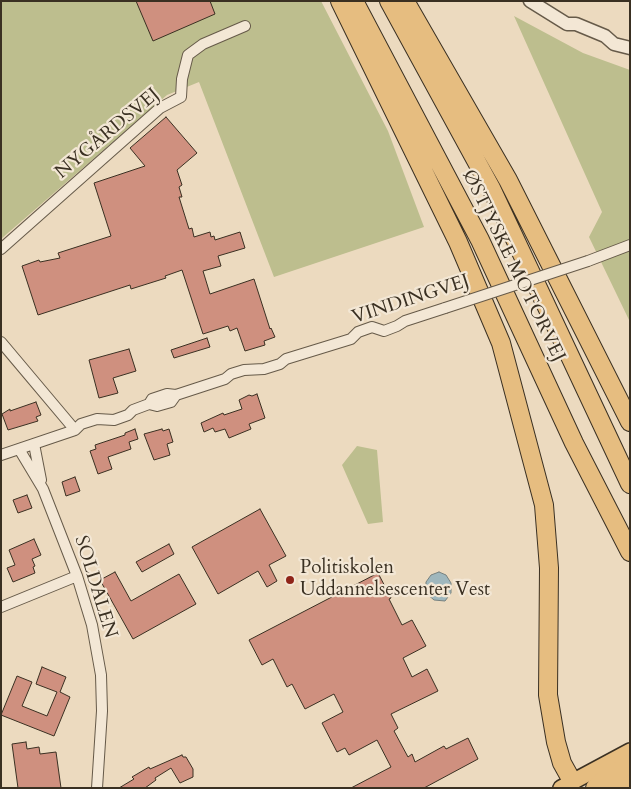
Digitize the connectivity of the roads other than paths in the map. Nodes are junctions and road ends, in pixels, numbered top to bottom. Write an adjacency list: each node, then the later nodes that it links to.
1 (340, 1): 24 (highway)
2 (354, 1): 18 (highway, ØSTJYSKE MOTORVEJ)
3 (389, 1): 16 (highway, ØSTJYSKE MOTORVEJ)
4 (405, 1): 11 (highway)
5 (530, 1): 7 (street)
6 (245, 26): 9 (street, NYGÅRDSVEJ)
7 (630, 48)
8 (630, 245): 12 (street, VINDINGVEJ, bridge)
9 (1, 249)
10 (1, 342): 12 (street)
11 (630, 422)
12 (75, 430): 13 (street, VINDINGVEJ)
13 (34, 444): 14 (street, VINDINGVEJ); 17 (street, SOLDALEN)
14 (19, 450): 15 (street, VINDINGVEJ); 17 (street, SOLDALEN)
15 (1, 455)
16 (630, 484)
17 (43, 489): 19 (street, SOLDALEN)
18 (630, 552)
19 (77, 576): 20 (street); 25 (street, SOLDALEN)
20 (1, 607)
21 (630, 751): 24 (main road)
22 (630, 764): 26 (highway)
23 (630, 780): 27 (main road)
24 (570, 786)
25 (97, 788)
26 (595, 788)
27 (615, 788)

